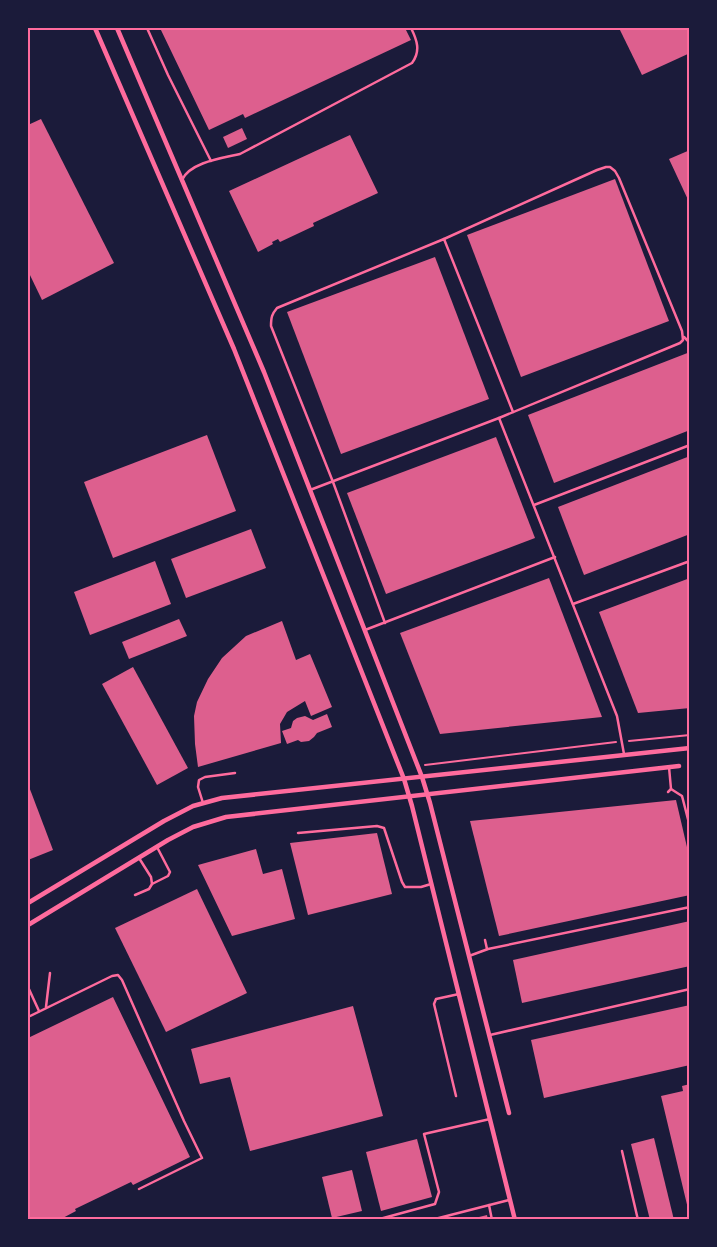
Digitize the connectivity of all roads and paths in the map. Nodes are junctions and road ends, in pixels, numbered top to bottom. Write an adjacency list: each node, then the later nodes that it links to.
1 (95, 28): 30 (street)
2 (118, 28): 6 (street)
3 (147, 28): 5 (lane)
4 (411, 28): 5 (lane)
5 (211, 161): 6 (lane)
6 (182, 180): 14 (street)
7 (444, 239): 8 (lane); 10 (lane); 13 (lane)
8 (683, 336): 9 (lane); 10 (lane)
9 (690, 343)
10 (513, 412): 11 (lane)
11 (499, 418): 13 (lane); 15 (lane)
12 (690, 445): 15 (lane)
13 (333, 482): 14 (lane); 19 (lane)
14 (310, 490): 20 (street)
15 (534, 505): 16 (lane)
16 (554, 557): 18 (lane); 19 (lane)
17 (690, 562): 18 (lane)
18 (573, 604): 22 (lane)
19 (385, 623): 20 (lane)
20 (364, 630): 25 (street)
21 (690, 735): 22 (path)
22 (622, 742): 24 (lane); 25 (path)
23 (690, 748): 24 (street)
24 (624, 756): 29 (street)
25 (418, 766): 29 (street)
26 (679, 766): 27 (street)
27 (669, 767): 31 (lane); 33 (street)
28 (235, 773): 35 (lane)
29 (422, 778): 30 (street); 33 (street)
30 (404, 779): 34 (street); 35 (street)
31 (671, 789): 32 (lane); 36 (lane)
32 (668, 792)
33 (427, 794): 34 (street); 48 (street)
34 (410, 796): 38 (street); 41 (street)
35 (204, 803): 43 (street)
36 (690, 827)
37 (298, 833): 41 (lane)
38 (156, 847): 39 (street); 40 (lane)
39 (139, 857): 40 (lane); 45 (street)
40 (152, 884): 42 (lane)
41 (432, 884): 52 (street)
42 (135, 895)
43 (28, 903)
44 (690, 907): 47 (lane)
45 (28, 925)
46 (485, 940): 47 (lane)
47 (488, 949): 48 (lane)
48 (469, 956): 56 (street)
49 (50, 973): 53 (lane)
50 (28, 987): 54 (lane)
51 (690, 989): 56 (lane)
52 (459, 994): 57 (lane); 59 (street)
53 (46, 1007): 54 (lane); 61 (lane)
54 (39, 1011): 55 (lane)
55 (28, 1017)
56 (489, 1036): 58 (street)
57 (456, 1096)
58 (508, 1113)
59 (490, 1119): 62 (street); 64 (lane)
60 (622, 1151): 68 (lane)
61 (139, 1189)
62 (510, 1200): 63 (lane); 67 (street)
63 (488, 1205): 65 (lane); 66 (lane)
64 (376, 1220)
65 (431, 1220)
66 (492, 1220)
67 (516, 1220)
68 (638, 1220)

